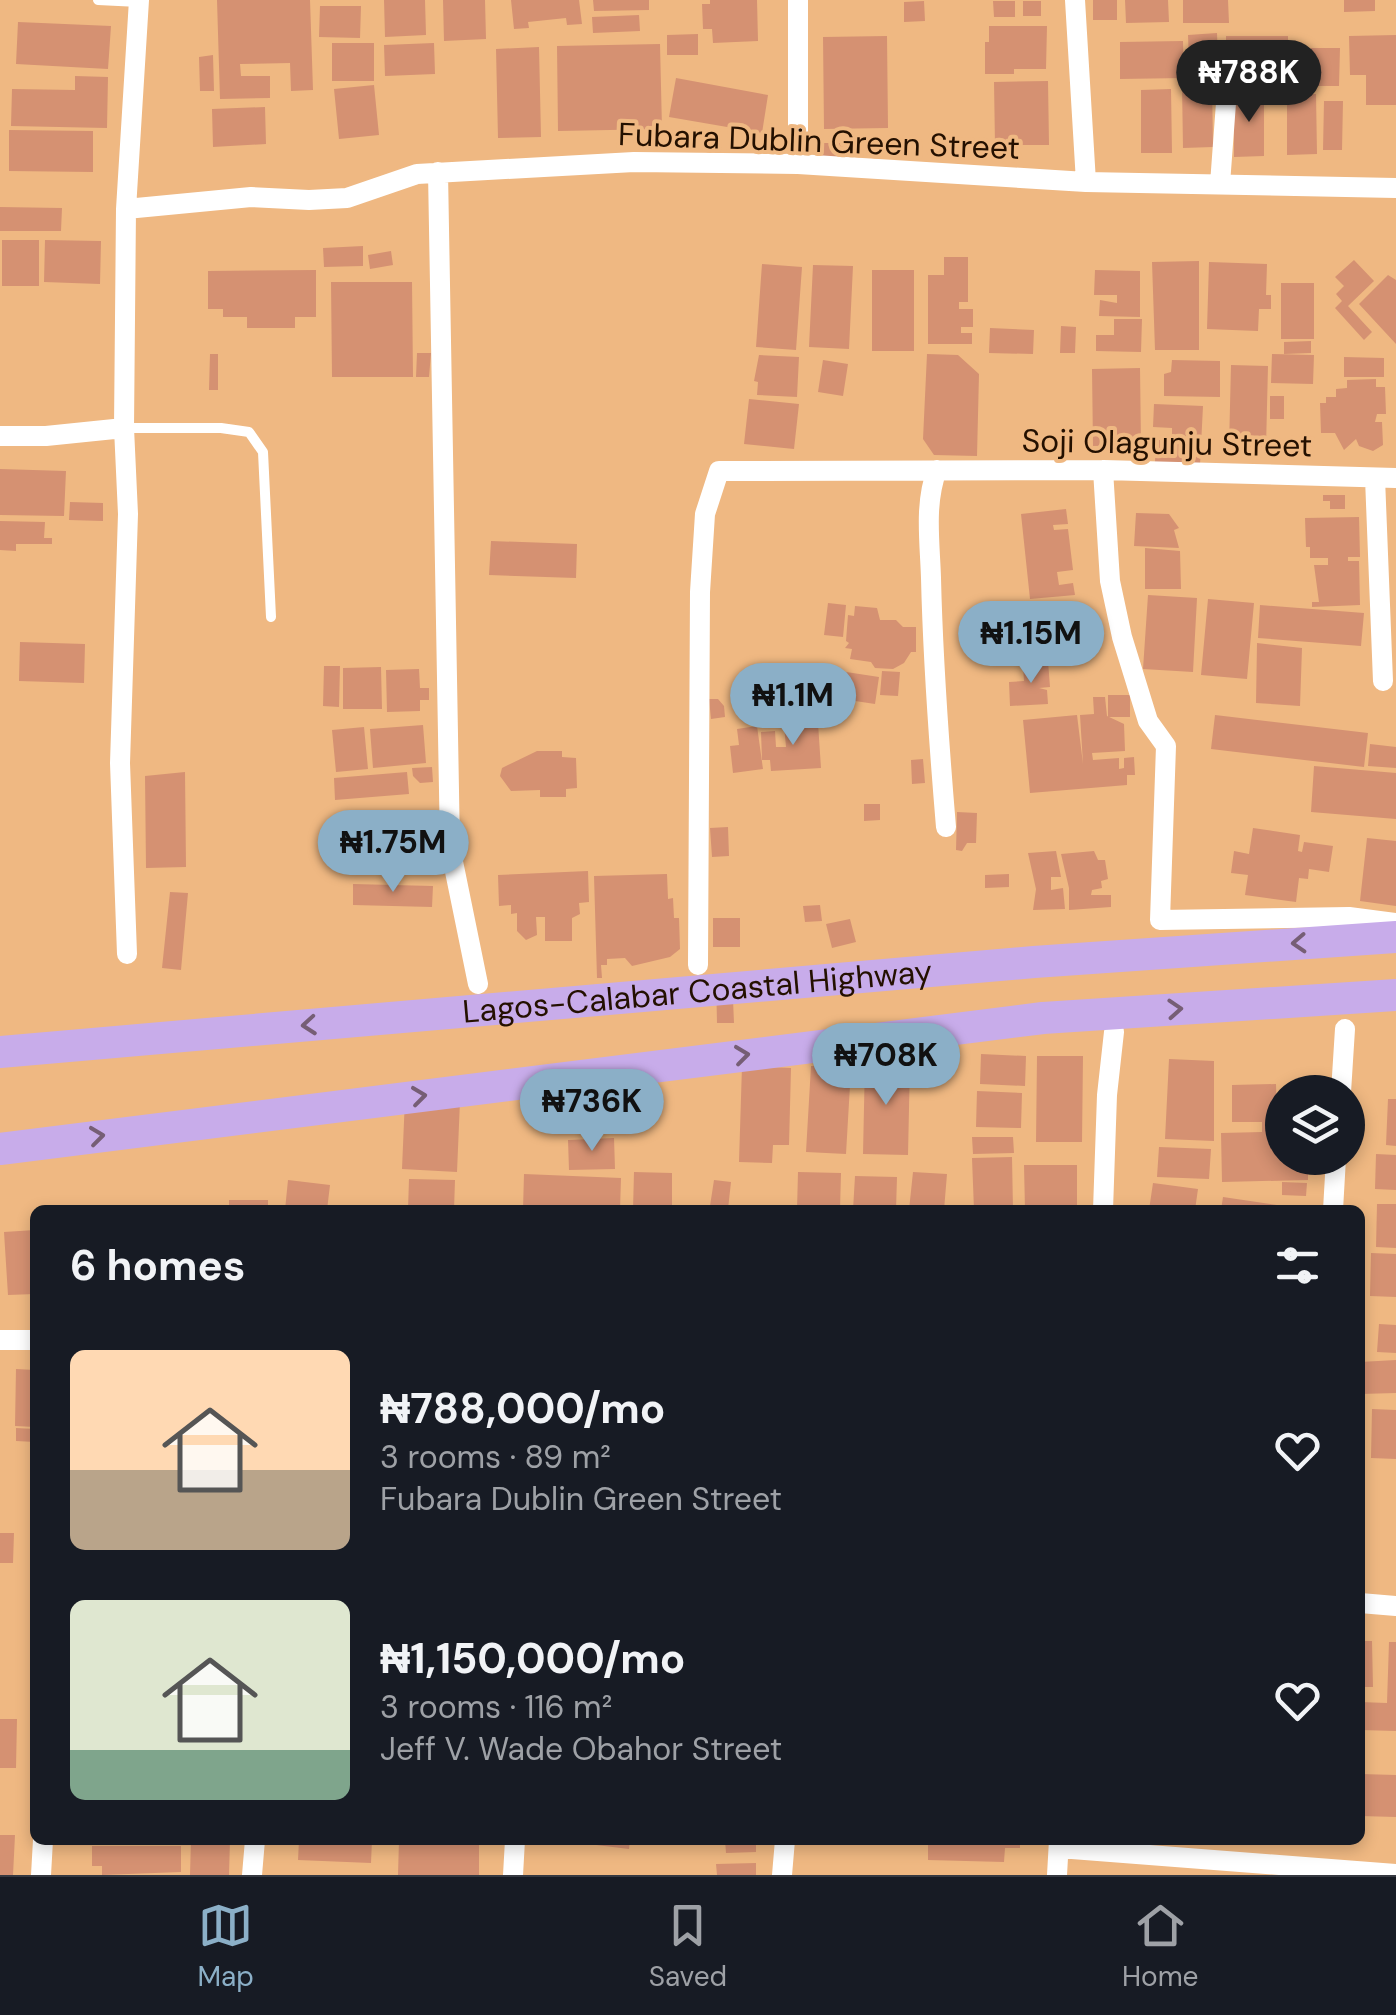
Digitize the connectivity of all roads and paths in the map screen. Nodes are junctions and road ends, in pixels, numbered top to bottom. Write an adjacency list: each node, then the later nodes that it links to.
1 (98, 0): 4 (lane)
2 (798, 0): 6 (street)
3 (1075, 0): 8 (street)
4 (139, 1): 11 (street)
5 (1275, 67): 9 (street)
6 (798, 164): 7 (street, Fubara Dublin Green Street); 8 (street, Fubara Dublin Green Street)
7 (438, 172): 11 (street, Fubara Dublin Green Street); 24 (street)
8 (1086, 182): 9 (street, Fubara Dublin Green Street)
9 (1220, 184): 10 (street, Fubara Dublin Green Street)
10 (1396, 188)
11 (126, 209): 12 (street)
12 (124, 428): 13 (street); 17 (lane); 22 (street)
13 (0, 436)
14 (936, 470): 15 (street, Soji Olagunju Street); 19 (street); 23 (street, Soji Olagunju Street)
15 (1103, 470): 16 (street, Soji Olagunju Street); 20 (street)
16 (1386, 478): 18 (street)
17 (270, 617)
18 (1383, 680)
19 (946, 827)
20 (1396, 923)
21 (1396, 937): 28 (highway, Lagos-Calabar Coastal Highway, one-way to 28)
22 (127, 954)
23 (698, 965)
24 (478, 984)
25 (1396, 995): 30 (highway, Lagos-Calabar Coastal Highway, one-way to 25)
26 (1345, 1029): 29 (street)
27 (1114, 1032): 32 (street)
28 (0, 1052)
29 (1342, 1075)
30 (0, 1148)
31 (1335, 1175): 33 (street)
32 (1102, 1205)
33 (1333, 1205)
34 (0, 1340): 35 (street)
35 (30, 1340)
36 (1365, 1603): 37 (street)
37 (1396, 1606)
38 (42, 1845): 45 (street)
39 (254, 1845): 46 (street)
40 (516, 1845): 47 (street)
41 (785, 1845): 48 (street)
42 (1059, 1845): 49 (street)
43 (1070, 1845): 44 (street)
44 (1396, 1874)
45 (40, 1875)
46 (252, 1875)
47 (513, 1875)
48 (782, 1875)
49 (1057, 1875)

